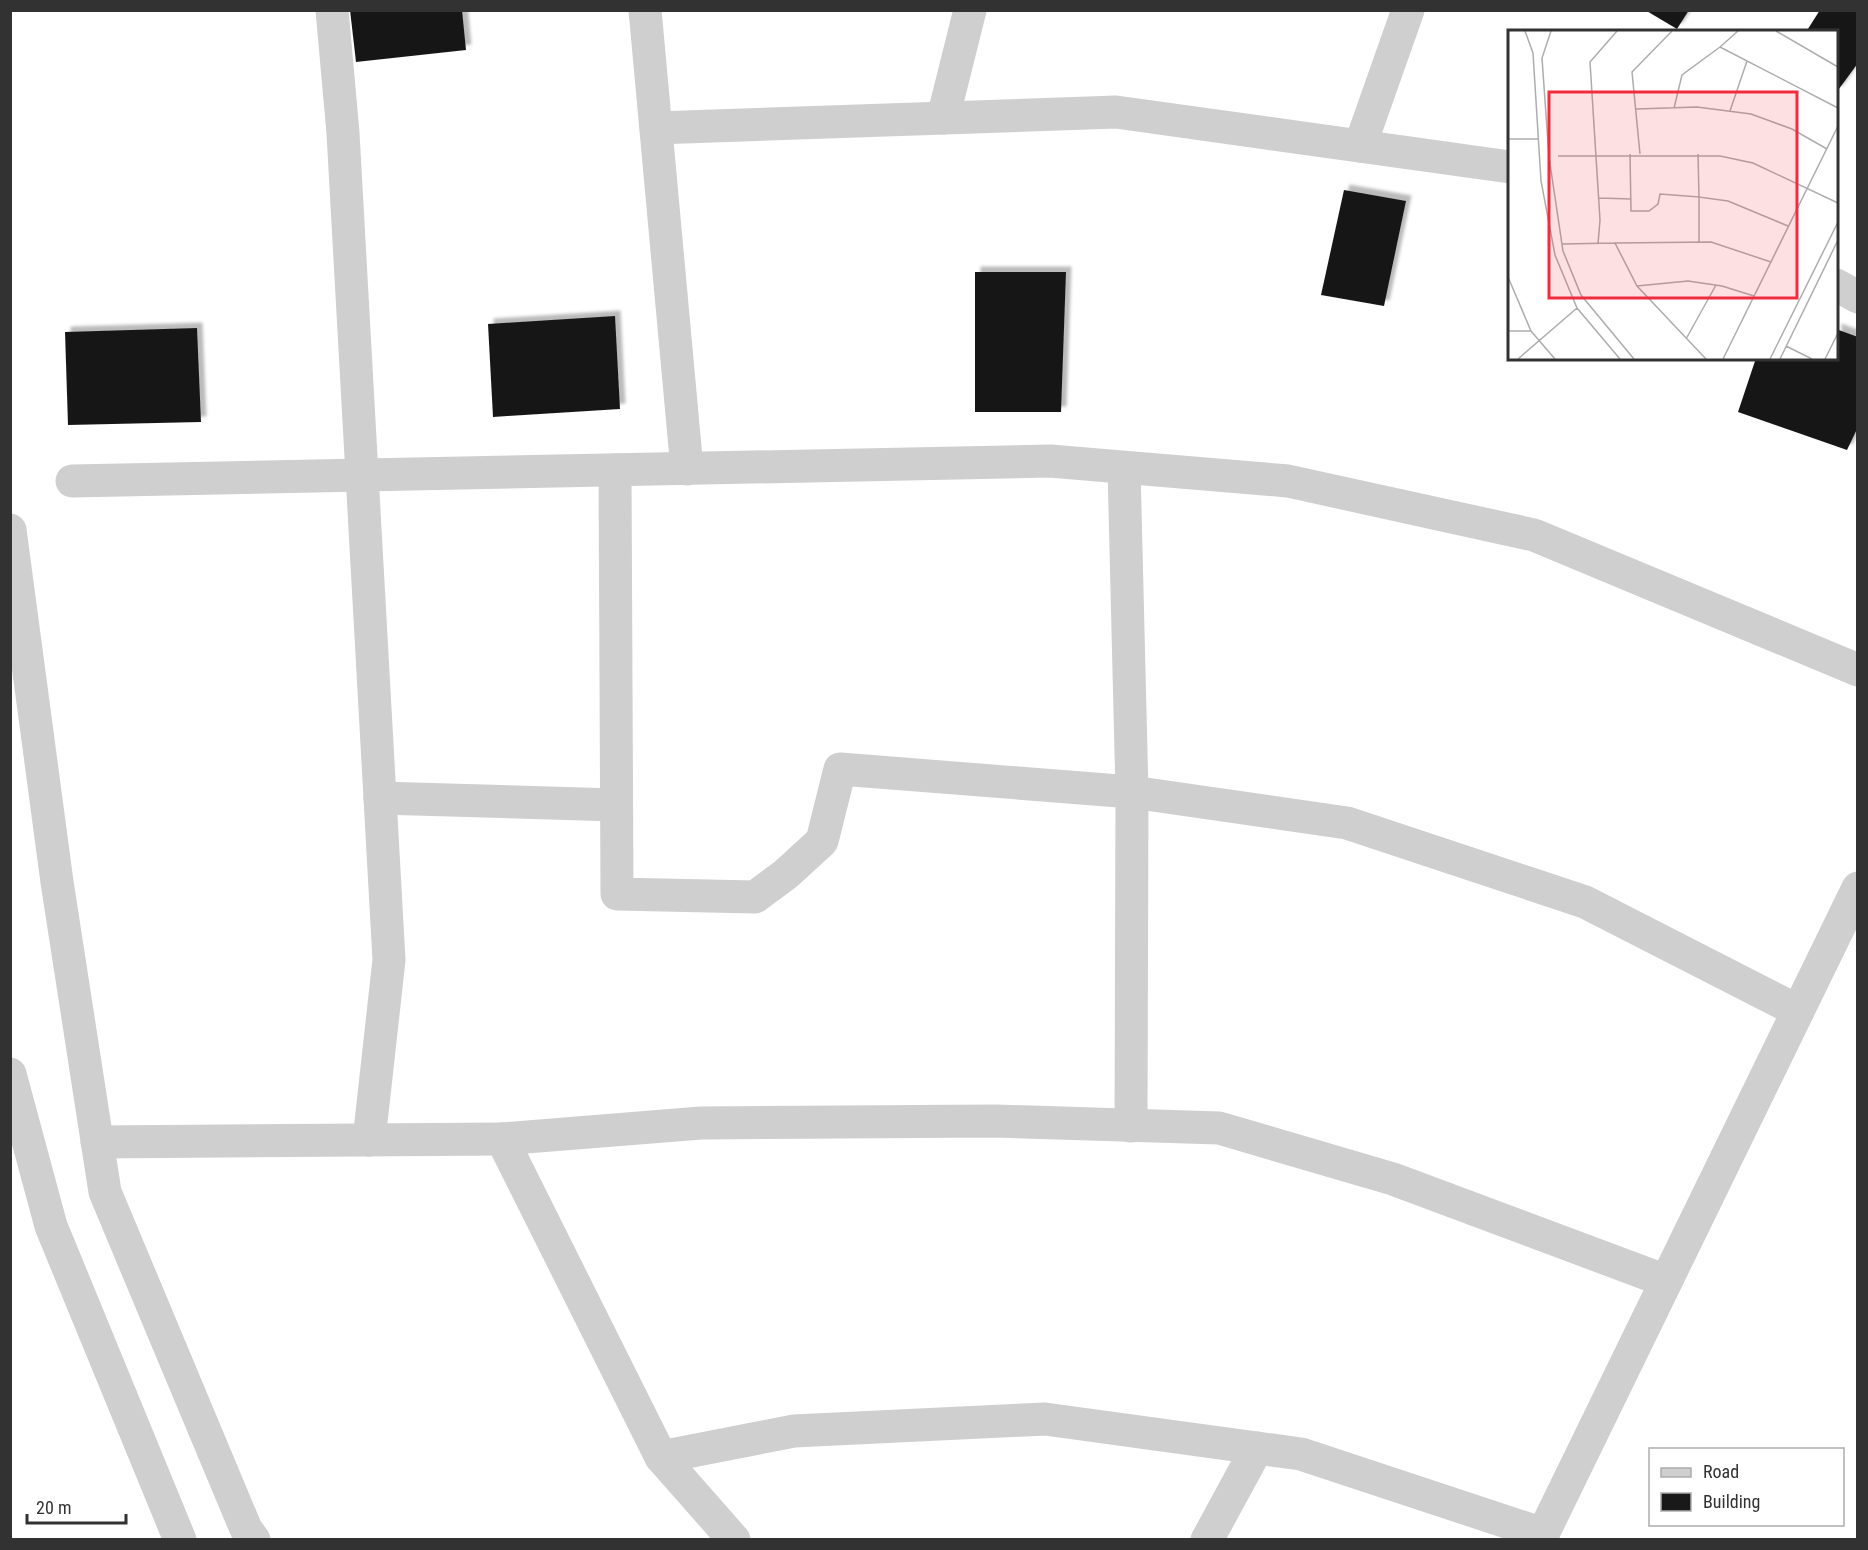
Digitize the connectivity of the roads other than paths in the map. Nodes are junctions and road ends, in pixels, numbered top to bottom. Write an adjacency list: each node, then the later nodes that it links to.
1 (332, 10): 14 (street)
2 (645, 10): 6 (street)
3 (970, 10): 5 (street)
4 (1408, 10): 7 (street)
5 (943, 118): 6 (street); 7 (street)
6 (656, 128): 12 (street)
7 (1359, 146): 8 (street)
8 (1508, 167)
9 (1838, 286): 10 (street)
10 (1857, 297)
11 (1124, 468): 12 (street); 17 (street); 18 (street)
12 (687, 469): 13 (street)
13 (615, 470): 14 (street); 20 (street)
14 (361, 475): 15 (street); 19 (street)
15 (72, 481)
16 (10, 530): 27 (street)
17 (1857, 670)
18 (1132, 792): 20 (street); 22 (street); 24 (street)
19 (380, 798): 20 (street); 26 (street)
20 (616, 805)
21 (1857, 888): 22 (street)
22 (1798, 1011): 28 (street)
23 (10, 1074): 32 (street)
24 (1131, 1126): 25 (street); 28 (street)
25 (502, 1139): 26 (street); 30 (street)
26 (369, 1140): 27 (street)
27 (97, 1142): 33 (street)
28 (1666, 1281): 31 (street)
29 (1257, 1448): 30 (street); 31 (street); 35 (street)
30 (661, 1457): 34 (street)
31 (1541, 1537)
32 (180, 1539)
33 (254, 1539)
34 (734, 1539)
35 (1207, 1539)

